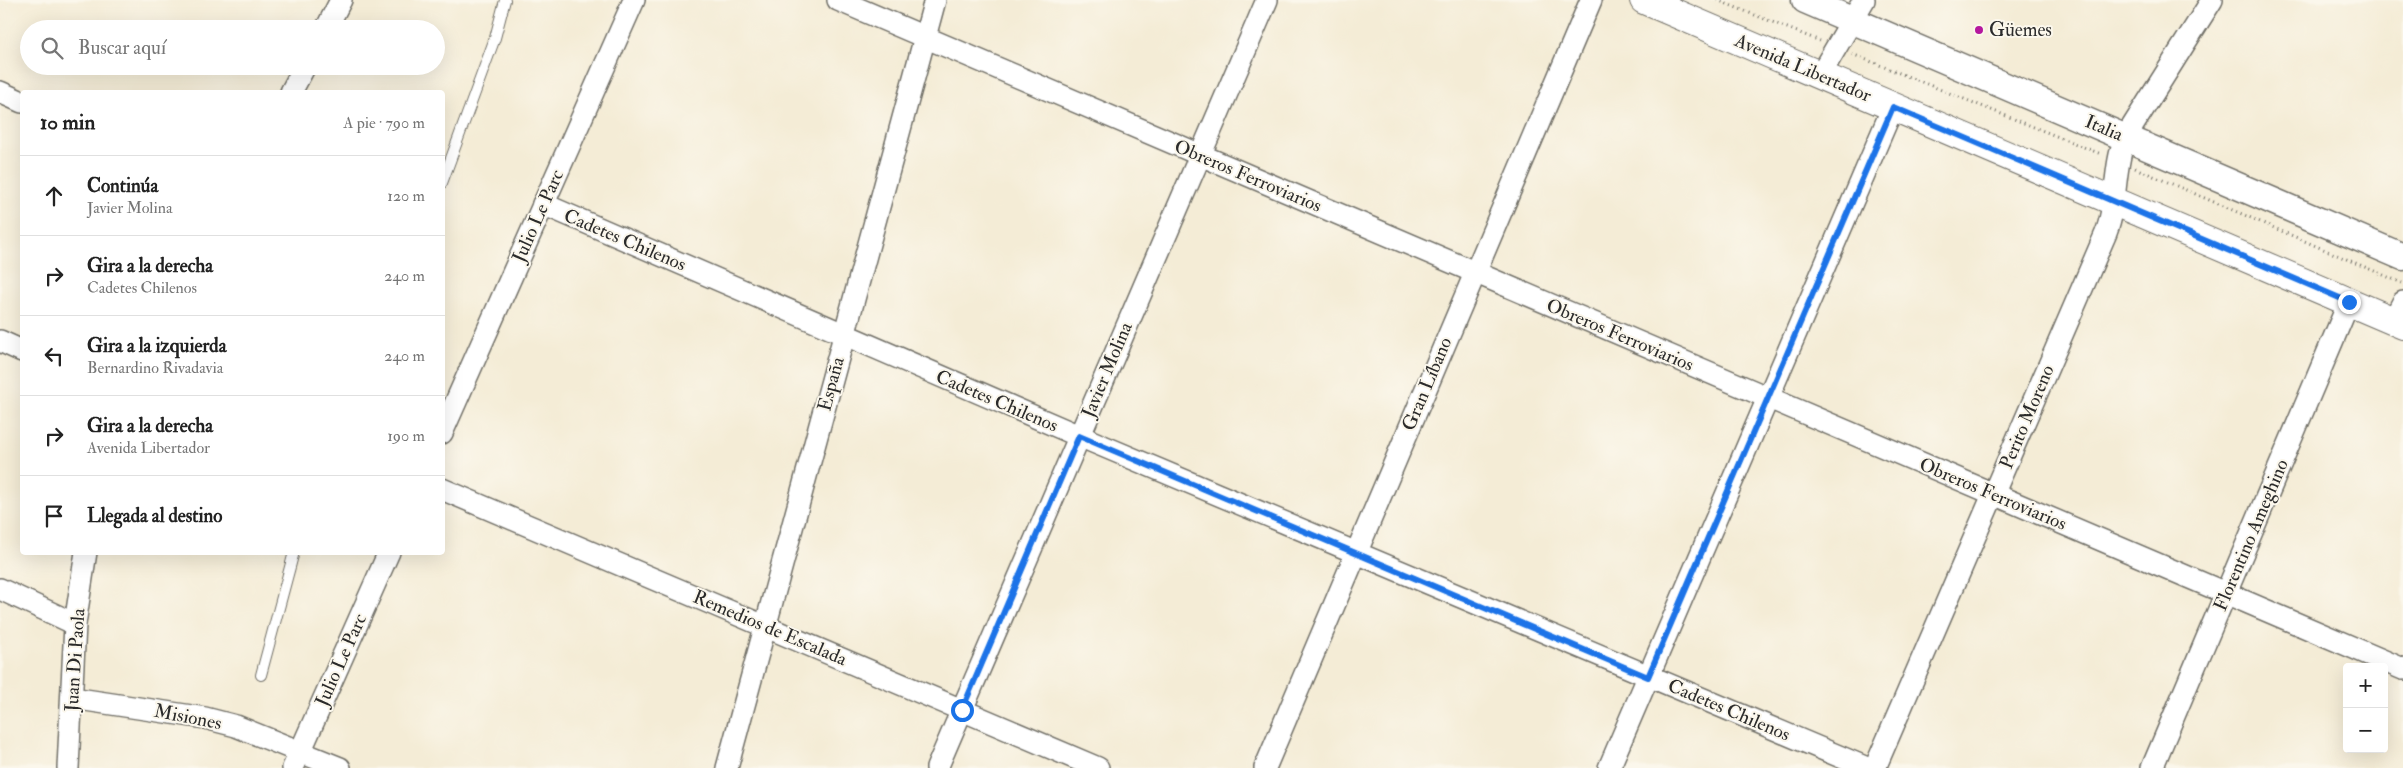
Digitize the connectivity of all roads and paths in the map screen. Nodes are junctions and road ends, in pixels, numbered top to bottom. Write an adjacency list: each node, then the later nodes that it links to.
1 (505, 0): 24 (lane)
2 (634, 0): 26 (street, Julio Le Parc)
3 (838, 0): 14 (street, Obreros Ferroviarios)
4 (935, 0): 14 (street, España)
5 (1267, 0): 23 (street, Javier Molina)
6 (1591, 0): 28 (street, Gran Líbano)
7 (1644, 0): 17 (main road, Avenida Libertador)
8 (1717, 0): 15 (path)
9 (1804, 0): 12 (street, Italia)
10 (2212, 0): 22 (street)
11 (338, 1): 13 (street)
12 (1858, 10): 15 (street); 22 (street, Italia)
13 (330, 20)
14 (925, 38): 23 (street, Obreros Ferroviarios); 32 (street, España)
15 (1835, 47): 17 (street); 22 (path)
16 (300, 75): 18 (street)
17 (1820, 75): 21 (main road, Avenida Libertador)
18 (292, 90)
19 (0, 92): 20 (street)
20 (20, 101)
21 (1893, 107): 25 (main road, Avenida Libertador); 35 (street)
22 (2121, 149): 25 (street, Perito Moreno); 27 (street, Italia); 29 (path)
23 (1200, 156): 28 (street, Obreros Ferroviarios); 37 (street, Javier Molina)
24 (445, 175)
25 (2114, 201): 30 (main road, Avenida Libertador); 39 (street, Perito Moreno)
26 (543, 204): 32 (street, Cadetes Chilenos); 36 (street, Julio Le Parc)
27 (2403, 257)
28 (1475, 272): 35 (street, Obreros Ferroviarios); 40 (street, Gran Líbano)
29 (2403, 283)
30 (2349, 302): 31 (main road, Avenida Libertador); 45 (street, Florentino Ameghino)
31 (2400, 316)
32 (844, 335): 37 (street, Cadetes Chilenos); 47 (street, España)
33 (0, 341): 34 (street)
34 (20, 350)
35 (1767, 398): 39 (street, Obreros Ferroviarios); 50 (street)
36 (445, 426)
37 (1079, 436): 40 (street, Cadetes Chilenos); 52 (street, Javier Molina)
38 (445, 490): 47 (street, Remedios de Escalada)
39 (1994, 494): 45 (street, Obreros Ferroviarios); 62 (street, Perito Moreno)
40 (1355, 552): 50 (street, Cadetes Chilenos); 59 (street, Gran Líbano)
41 (86, 555): 46 (street, Juan Di Paola)
42 (293, 555): 49 (lane)
43 (388, 555): 53 (street, Julio Le Parc)
44 (0, 589): 46 (street)
45 (2227, 595): 48 (street, Obreros Ferroviarios); 63 (street, Florentino Ameghino)
46 (75, 624): 51 (street, Juan Di Paola)
47 (765, 626): 52 (street, Remedios de Escalada); 56 (street, España)
48 (2403, 669)
49 (260, 675)
50 (1648, 677): 60 (street); 61 (street, Cadetes Chilenos)
51 (72, 698): 53 (street, Misiones); 54 (street, Juan Di Paola)
52 (962, 710): 57 (street, Javier Molina); 58 (street, Remedios de Escalada)
53 (297, 759): 55 (street, Misiones)
54 (68, 768)
55 (340, 768)
56 (727, 768)
57 (937, 768)
58 (1098, 768)
59 (1265, 768)
60 (1609, 768)
61 (1866, 768)
62 (1875, 768)
63 (2152, 768)

